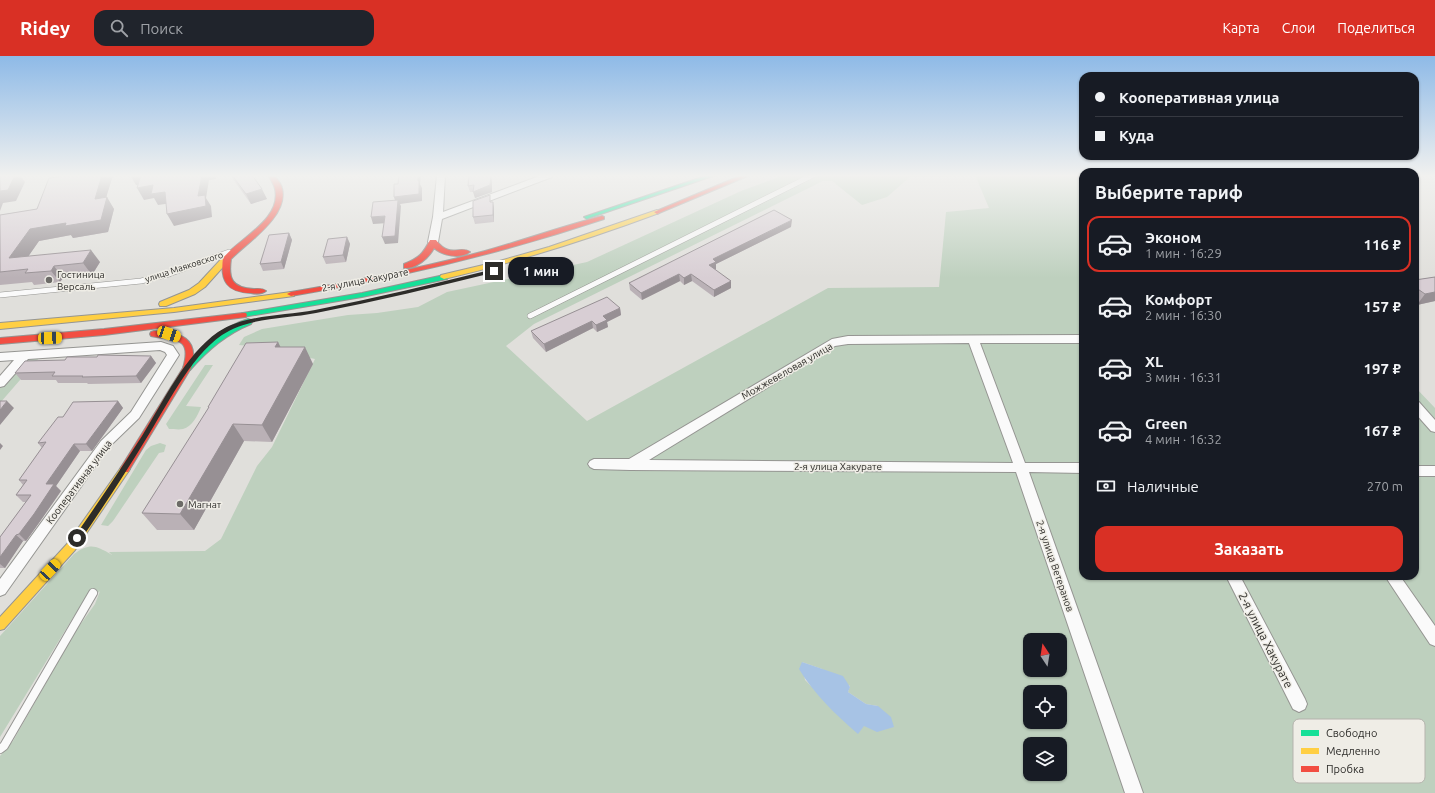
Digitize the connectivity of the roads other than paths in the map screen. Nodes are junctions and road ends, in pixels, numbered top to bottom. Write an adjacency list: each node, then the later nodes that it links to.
1 (278, 209): 11 (main road, улица Маяковского)
2 (439, 209): 8 (street)
3 (458, 209): 8 (street)
4 (610, 209): 10 (main road)
5 (629, 209): 13 (main road, 2-я улица Хакурате)
6 (664, 209): 16 (main road, 2-я улица Хакурате)
7 (744, 209): 17 (lane)
8 (438, 217): 9 (street)
9 (434, 242): 10 (main road); 12 (main road)
10 (462, 253): 12 (main road)
11 (230, 255): 13 (main road); 14 (lane, улица Маяковского); 15 (main road)
12 (407, 266): 13 (main road)
13 (278, 292): 15 (main road); 19 (main road, 2-я улица Хакурате)
14 (0, 295)
15 (158, 305): 19 (main road)
16 (275, 314): 18 (main road); 22 (main road, 2-я улица Хакурате)
17 (530, 316)
18 (253, 321): 21 (main road); 28 (main road)
19 (46, 322): 20 (main road, 2-я улица Хакурате)
20 (0, 326)
21 (143, 335): 22 (main road); 28 (main road)
22 (35, 338): 25 (main road, 2-я улица Хакурате)
23 (1079, 339): 24 (street, Можжевеловая улица)
24 (973, 340): 33 (street, Можжевеловая улица); 34 (street, 2-я улица Ветеранов)
25 (0, 341)
26 (25, 355): 27 (street); 29 (street); 40 (street, Кооперативная улица)
27 (0, 356)
28 (187, 368): 42 (main road)
29 (0, 383)
30 (1419, 410): 31 (street)
31 (1435, 428)
32 (594, 464): 33 (street, 2-я улица Хакурате)
33 (630, 465): 34 (street, 2-я улица Хакурате)
34 (1021, 468): 35 (street, 2-я улица Хакурате); 46 (street, 2-я улица Ветеранов)
35 (1079, 468)
36 (1419, 471): 37 (street)
37 (1435, 471)
38 (1235, 580): 44 (street, 2-я улица Хакурате)
39 (1395, 580): 43 (street)
40 (0, 590)
41 (93, 593): 45 (lane)
42 (0, 624)
43 (1435, 639)
44 (1300, 704)
45 (0, 749)
46 (1134, 793)

